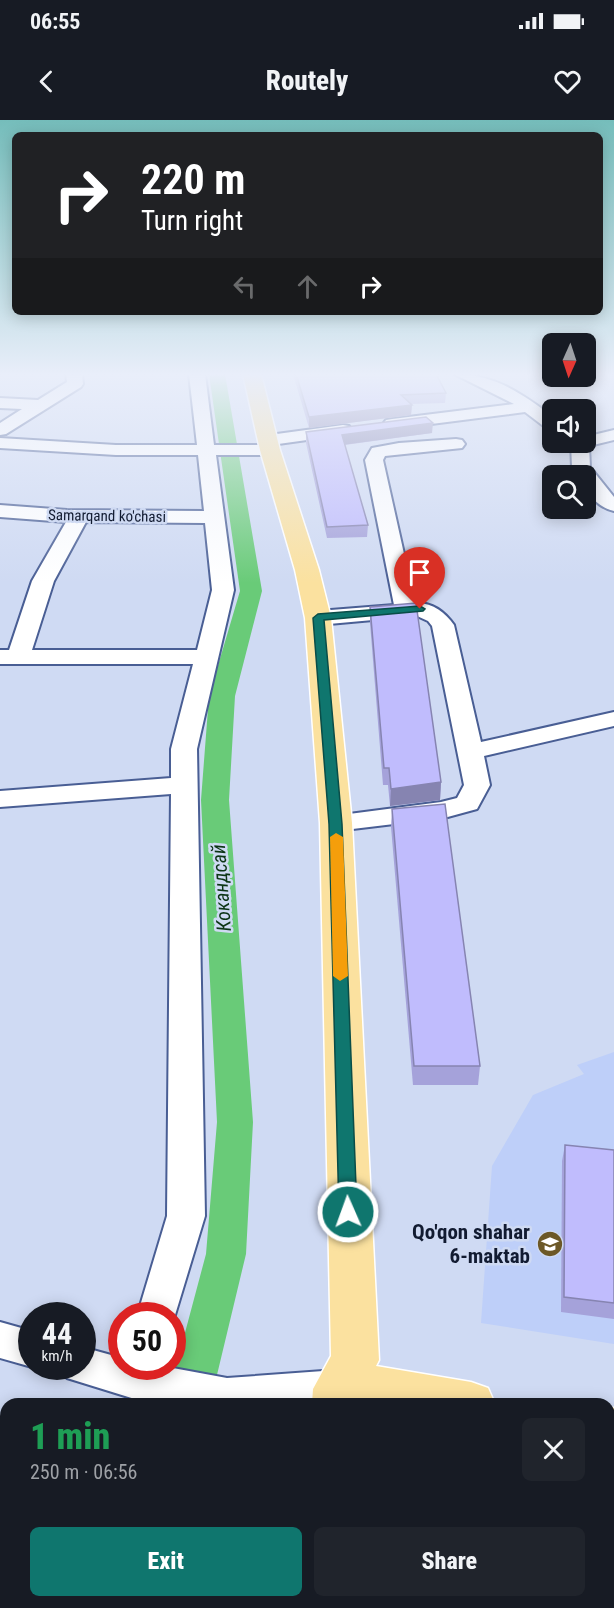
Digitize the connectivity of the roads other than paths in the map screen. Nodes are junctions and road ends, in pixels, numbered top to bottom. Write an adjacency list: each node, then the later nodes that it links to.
1 (7, 443): 6 (street)
2 (205, 443): 6 (street)
3 (276, 443): 5 (street)
4 (456, 444): 12 (street)
5 (261, 446): 6 (street); 13 (main road)
6 (206, 450): 11 (street)
7 (582, 453): 8 (street)
8 (614, 505)
9 (0, 511): 10 (street, Samarqand ko'chasi)
10 (79, 517): 11 (street, Samarqand ko'chasi); 14 (street)
11 (214, 517): 15 (street)
12 (406, 610): 13 (street); 17 (street)
13 (318, 618): 20 (main road)
14 (9, 657): 15 (street)
15 (206, 657): 18 (street)
16 (614, 719): 17 (street)
17 (470, 752): 20 (street)
18 (184, 785): 19 (street); 21 (street)
19 (0, 799)
20 (336, 824): 26 (main road)
21 (161, 1302)
22 (0, 1340): 23 (street)
23 (18, 1345)
24 (96, 1370): 25 (street)
25 (137, 1384): 26 (street)
26 (360, 1389): 27 (main road)
27 (427, 1398)

